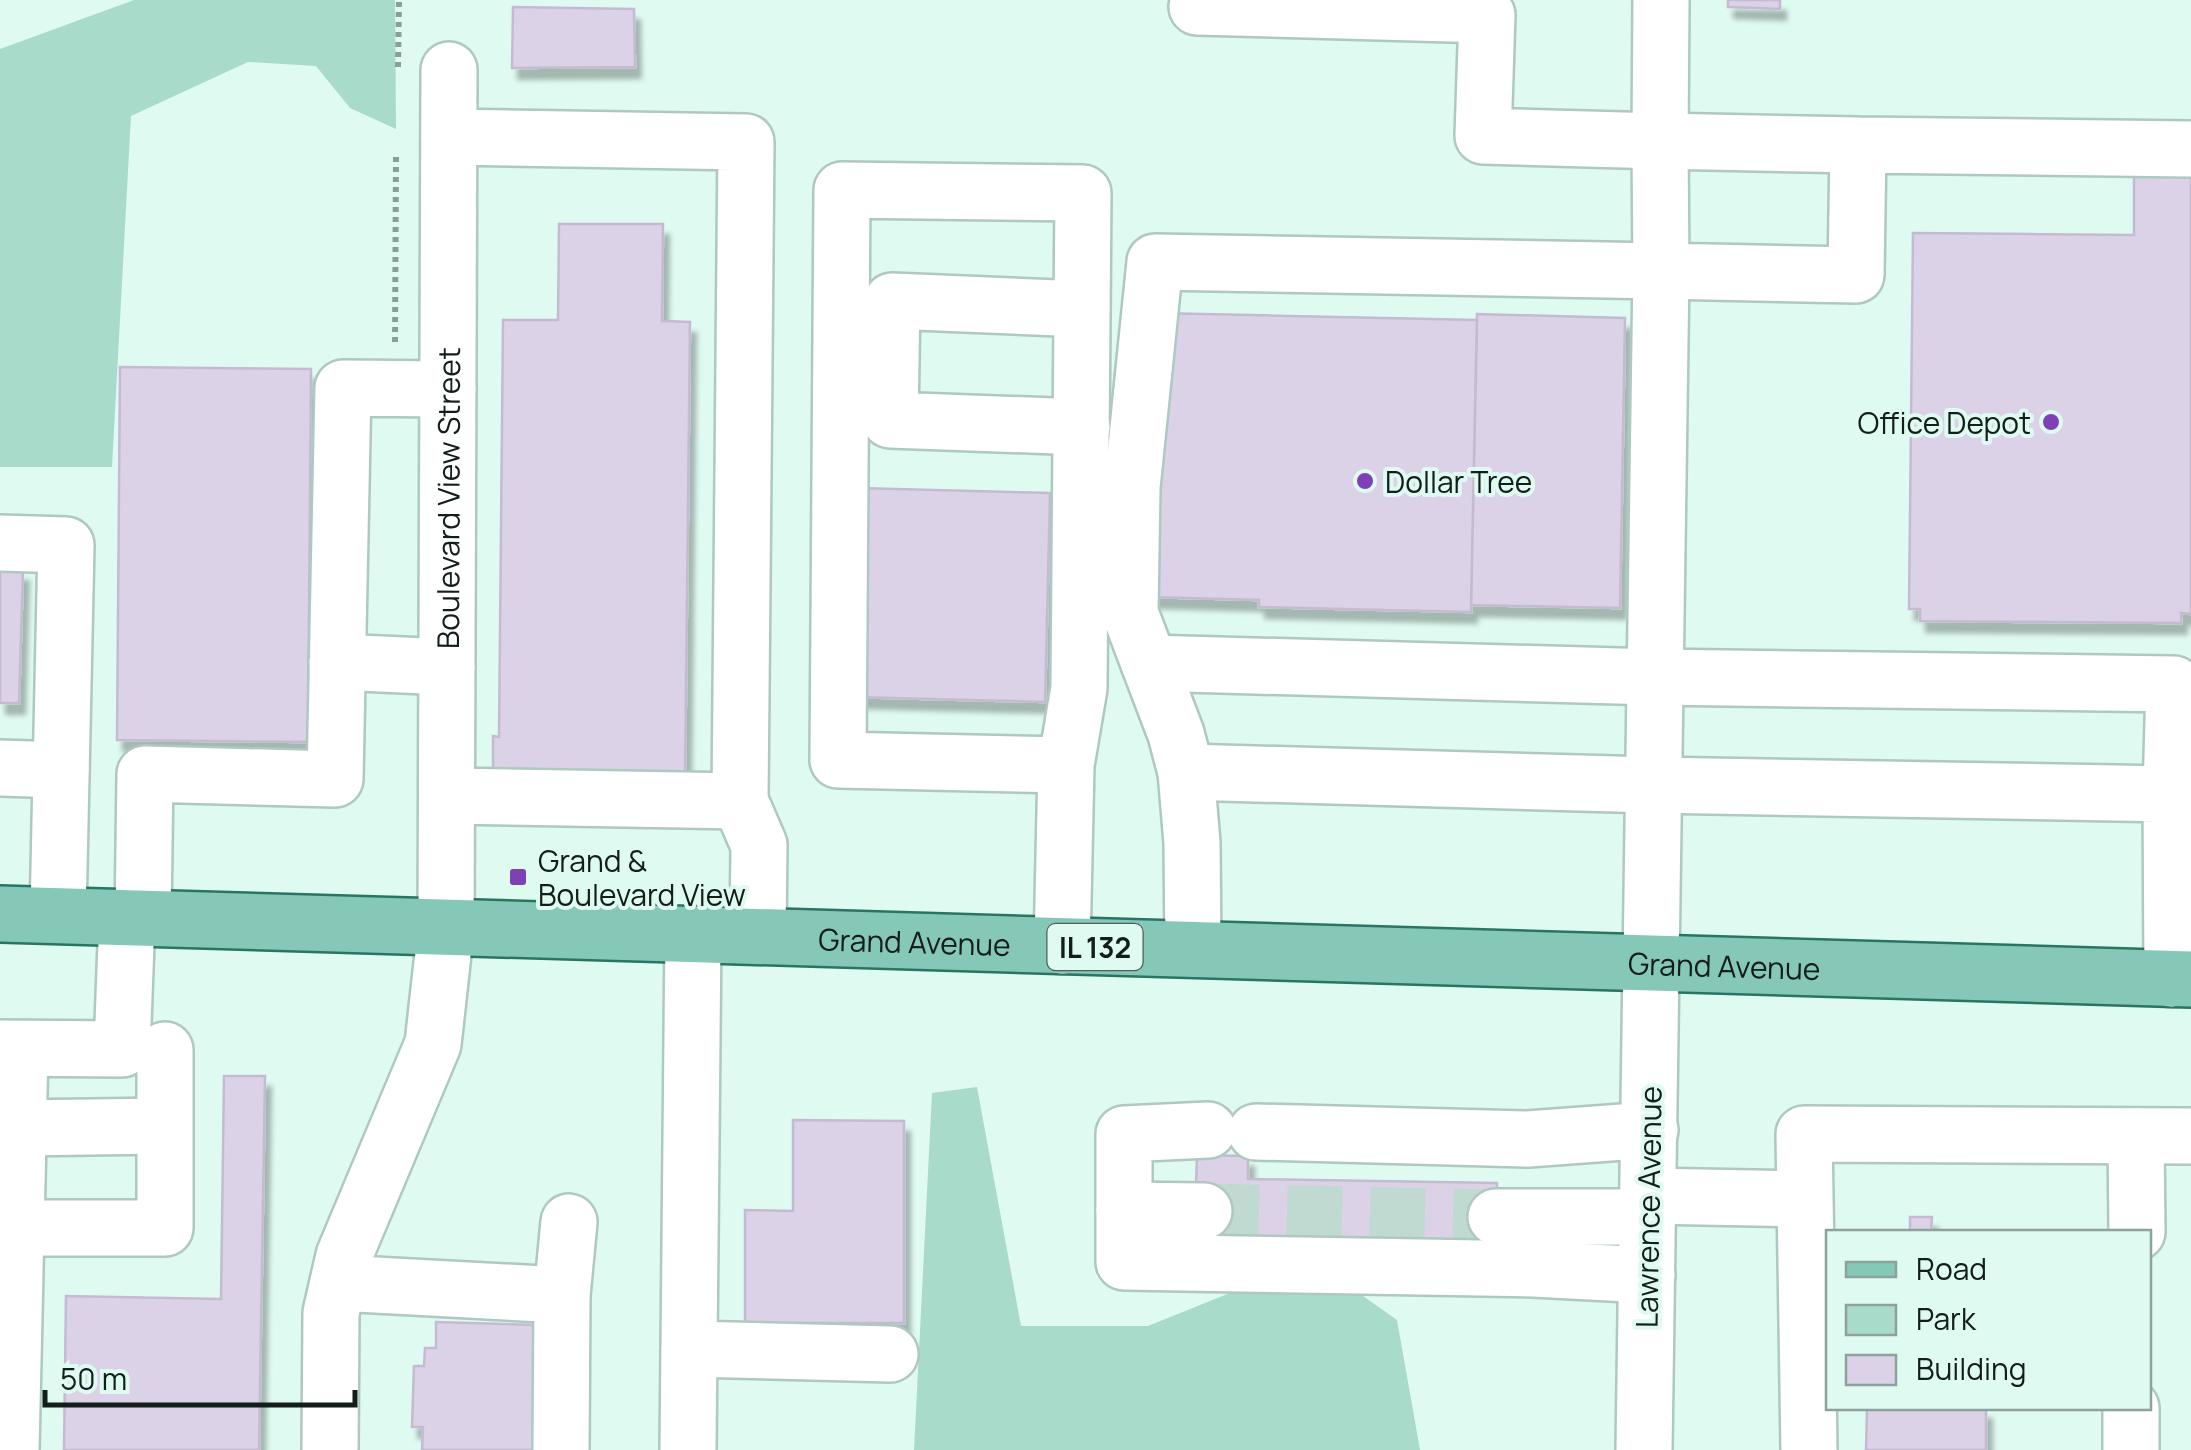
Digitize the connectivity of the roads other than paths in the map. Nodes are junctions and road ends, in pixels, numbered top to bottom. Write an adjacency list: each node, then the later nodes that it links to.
1 (1661, 0): 5 (street, Lawrence Avenue)
2 (1197, 6): 5 (street)
3 (449, 70): 4 (street, Boulevard View Street)
4 (449, 137): 10 (street, Boulevard View Street); 25 (street)
5 (1660, 140): 6 (street); 8 (street, Lawrence Avenue)
6 (1858, 145): 7 (street); 8 (street)
7 (2191, 148)
8 (1661, 270): 14 (street); 17 (street, Lawrence Avenue)
9 (1082, 308): 11 (street); 11 (street); 18 (street)
10 (448, 390): 13 (street); 15 (street, Boulevard View Street)
11 (1082, 427): 18 (street)
12 (0, 544): 20 (street)
13 (338, 662): 15 (street); 28 (street)
14 (1149, 663): 17 (street); 21 (street)
15 (447, 666): 24 (street, Boulevard View Street)
16 (2183, 671): 17 (street); 23 (street)
17 (1655, 677): 22 (street, Lawrence Avenue)
18 (1066, 765): 32 (street)
19 (0, 768): 20 (street)
20 (61, 770): 27 (street)
21 (1186, 772): 22 (street); 33 (street)
22 (1654, 786): 23 (street); 34 (street, Lawrence Avenue)
23 (2171, 794): 35 (street)
24 (448, 796): 25 (street); 29 (street, Boulevard View Street)
25 (740, 801): 31 (street)
26 (0, 914): 27 (main road, Grand Avenue / IL 132)
27 (58, 915): 28 (main road, Grand Avenue / IL 132)
28 (135, 918): 29 (main road, Grand Avenue / IL 132); 37 (street)
29 (446, 927): 30 (main road, Grand Avenue / IL 132); 52 (street, Boulevard View Street)
30 (693, 934): 31 (main road, Grand Avenue / IL 132); 54 (street)
31 (758, 936): 32 (main road, Grand Avenue / IL 132)
32 (1062, 946): 33 (main road, Grand Avenue / IL 132)
33 (1193, 949): 34 (main road, Grand Avenue / IL 132)
34 (1652, 963): 35 (main road, Grand Avenue / IL 132); 39 (street, Lawrence Avenue)
35 (2182, 979)
36 (10, 1048): 37 (street); 43 (street)
37 (165, 1050): 38 (street)
38 (164, 1126): 43 (street); 50 (street)
39 (1650, 1130): 42 (street); 45 (street, Lawrence Avenue)
40 (2136, 1136): 41 (street); 44 (street); 49 (street)
41 (2191, 1136)
42 (1550, 1137): 45 (street); 46 (street)
43 (11, 1142): 50 (street)
44 (1803, 1200): 45 (street); 62 (street)
45 (1648, 1207): 51 (street, Lawrence Avenue)
46 (1124, 1210): 47 (street); 51 (street)
47 (1204, 1211)
48 (569, 1222): 53 (street)
49 (2136, 1230)
50 (10, 1257): 57 (street)
51 (1647, 1276): 61 (street, Lawrence Avenue)
52 (338, 1283): 53 (street); 58 (street, Boulevard View Street)
53 (562, 1295): 59 (street)
54 (689, 1350): 55 (street); 60 (street)
55 (890, 1354)
56 (2131, 1410): 63 (street)
57 (10, 1450)
58 (330, 1450)
59 (561, 1450)
60 (688, 1450)
61 (1644, 1450)
62 (1809, 1450)
63 (2131, 1450)

